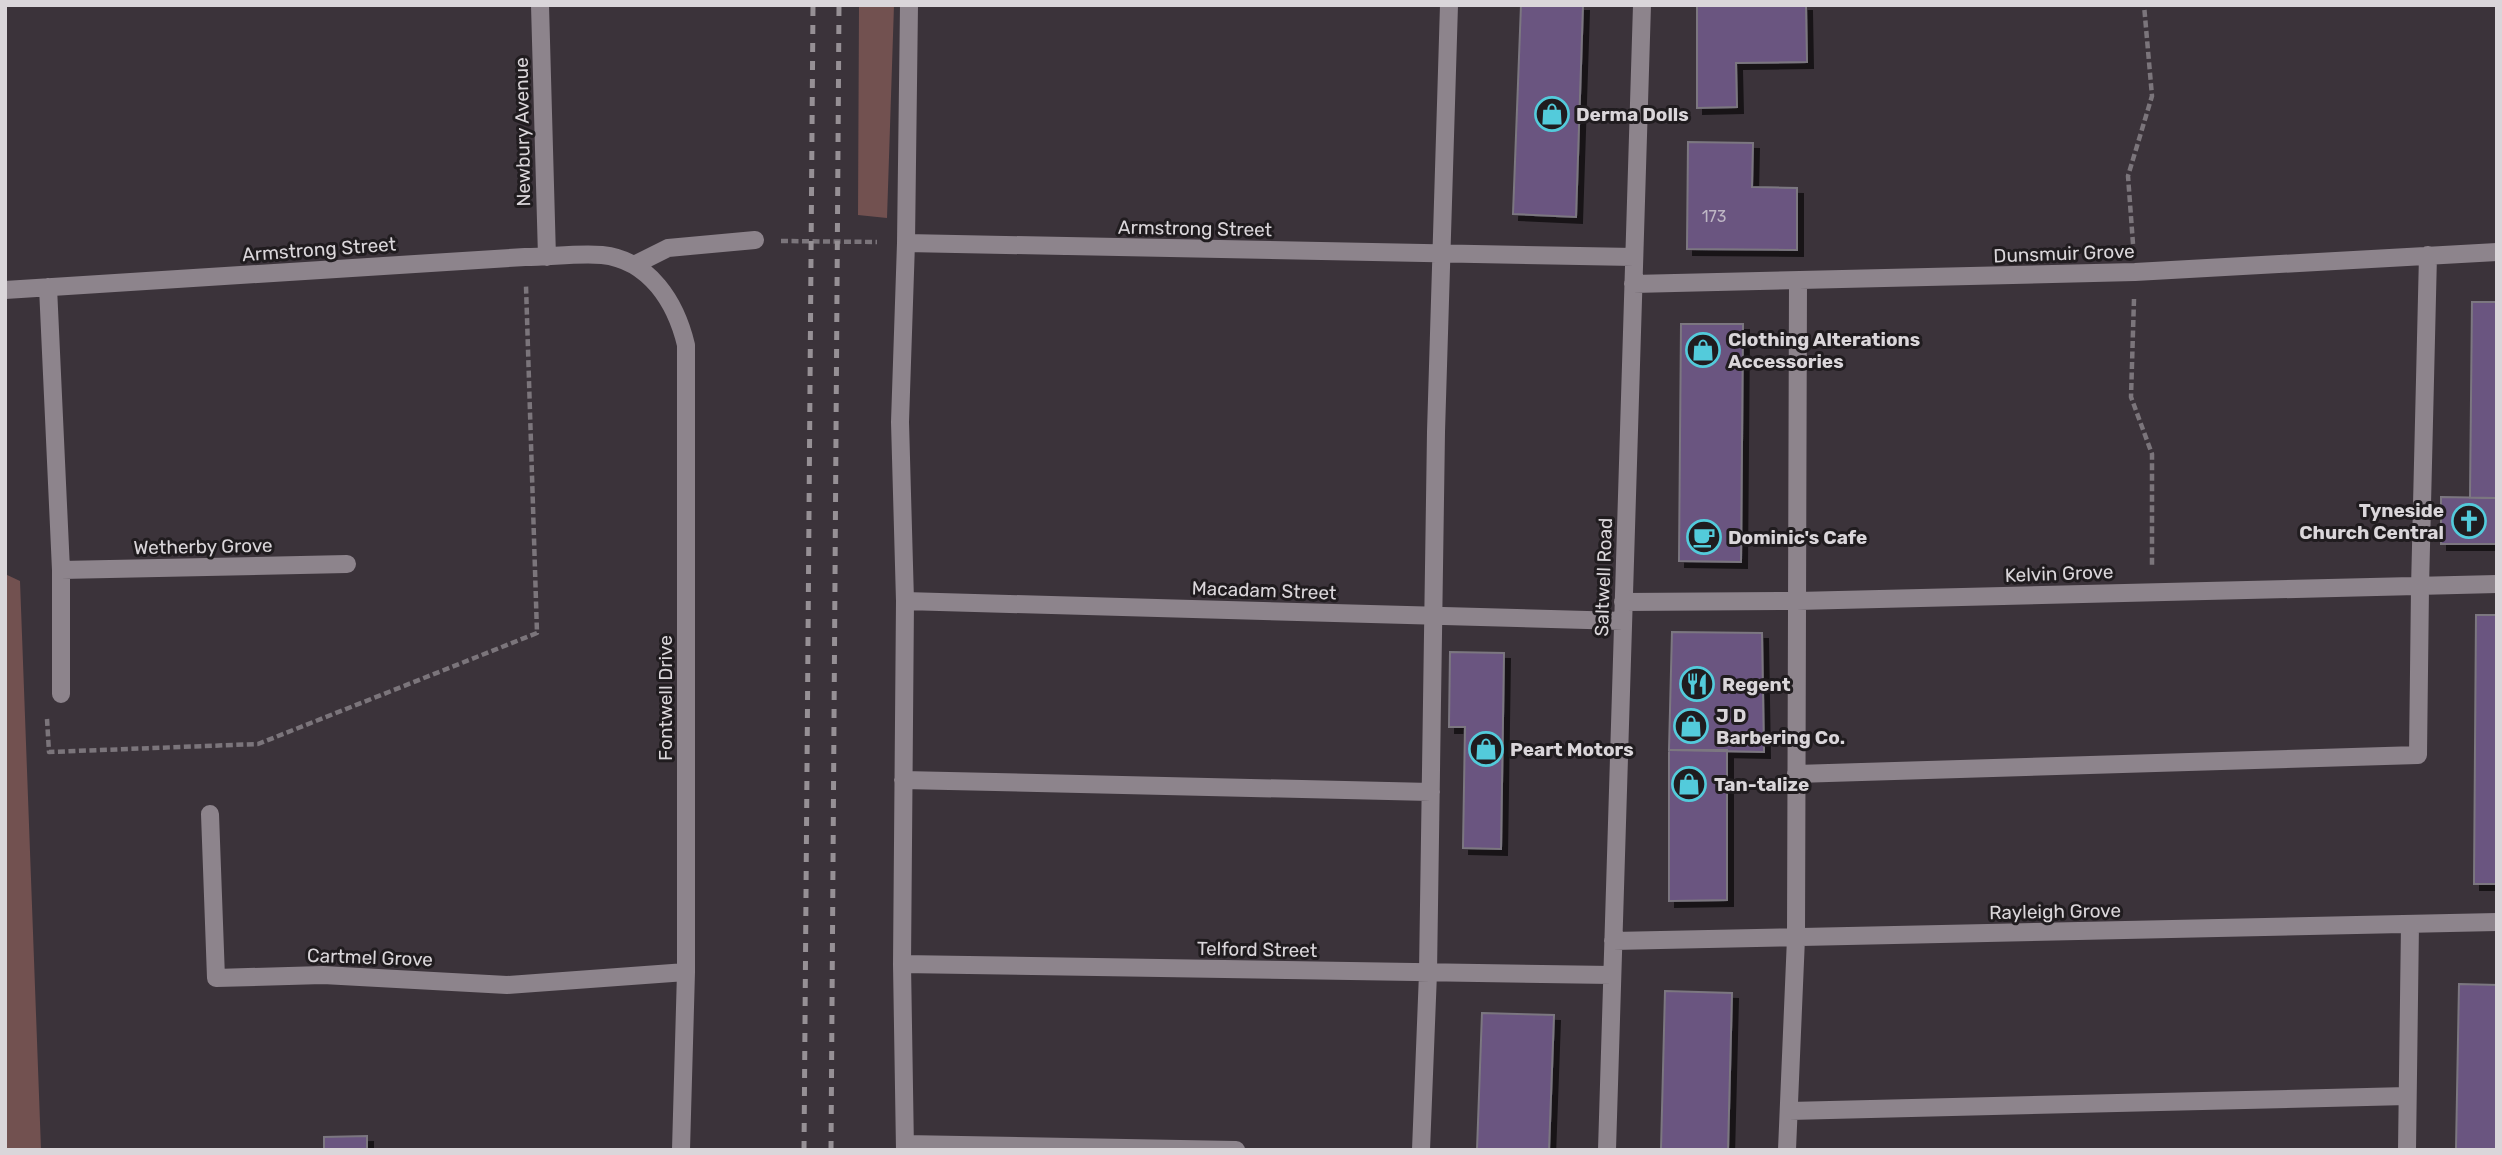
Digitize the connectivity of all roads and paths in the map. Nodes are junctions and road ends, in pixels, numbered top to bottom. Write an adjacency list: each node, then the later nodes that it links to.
1 (540, 5): 11 (street, Newbury Avenue)
2 (909, 5): 6 (street)
3 (1449, 5): 8 (street)
4 (1642, 5): 12 (street, Saltwell Road)
5 (755, 240): 6 (path); 13 (street)
6 (906, 243): 8 (street, Armstrong Street); 22 (street)
7 (2497, 252): 9 (street, Dunsmuir Grove)
8 (1442, 254): 12 (street, Armstrong Street); 25 (street)
9 (2428, 255): 14 (street, Dunsmuir Grove); 21 (street)
10 (525, 257): 11 (street, Armstrong Street); 16 (street, Armstrong Street); 27 (path)
11 (547, 257): 13 (street, Armstrong Street)
12 (1634, 257): 15 (street, Saltwell Road)
13 (634, 265): 37 (street, Fontwell Drive)
14 (1798, 282): 15 (street, Dunsmuir Grove); 23 (street)
15 (1633, 284): 24 (street, Saltwell Road)
16 (48, 287): 17 (street, Armstrong Street); 19 (street)
17 (5, 290)
18 (347, 564): 19 (street, Wetherby Grove)
19 (61, 570): 27 (street)
20 (2497, 584): 21 (street, Kelvin Grove)
21 (2420, 587): 23 (street, Kelvin Grove); 28 (street)
22 (905, 601): 25 (street, Macadam Street); 29 (street)
23 (1797, 601): 24 (street, Kelvin Grove); 28 (street)
24 (1623, 602): 26 (street, Saltwell Road)
25 (1434, 615): 26 (street, Macadam Street); 30 (street)
26 (1623, 621): 35 (street, Saltwell Road)
27 (61, 694)
28 (1796, 774): 34 (street)
29 (903, 780): 30 (street); 36 (street)
30 (1431, 792): 38 (street)
31 (210, 814): 37 (street, Cartmel Grove)
32 (2497, 922): 33 (street, Rayleigh Grove)
33 (2410, 924): 34 (street, Rayleigh Grove); 40 (street)
34 (1796, 938): 35 (street, Rayleigh Grove); 41 (street)
35 (1613, 941): 39 (street, Saltwell Road)
36 (902, 964): 38 (street, Telford Street); 42 (street)
37 (686, 972): 43 (street, Fontwell Drive)
38 (1428, 972): 39 (street, Telford Street); 45 (street)
39 (1612, 975): 46 (street, Saltwell Road)
40 (2407, 1096): 41 (street); 48 (street)
41 (1789, 1111): 47 (street)
42 (905, 1147): 44 (street)
43 (681, 1150)
44 (1236, 1150)
45 (1421, 1150)
46 (1607, 1150)
47 (1787, 1150)
48 (2407, 1150)

